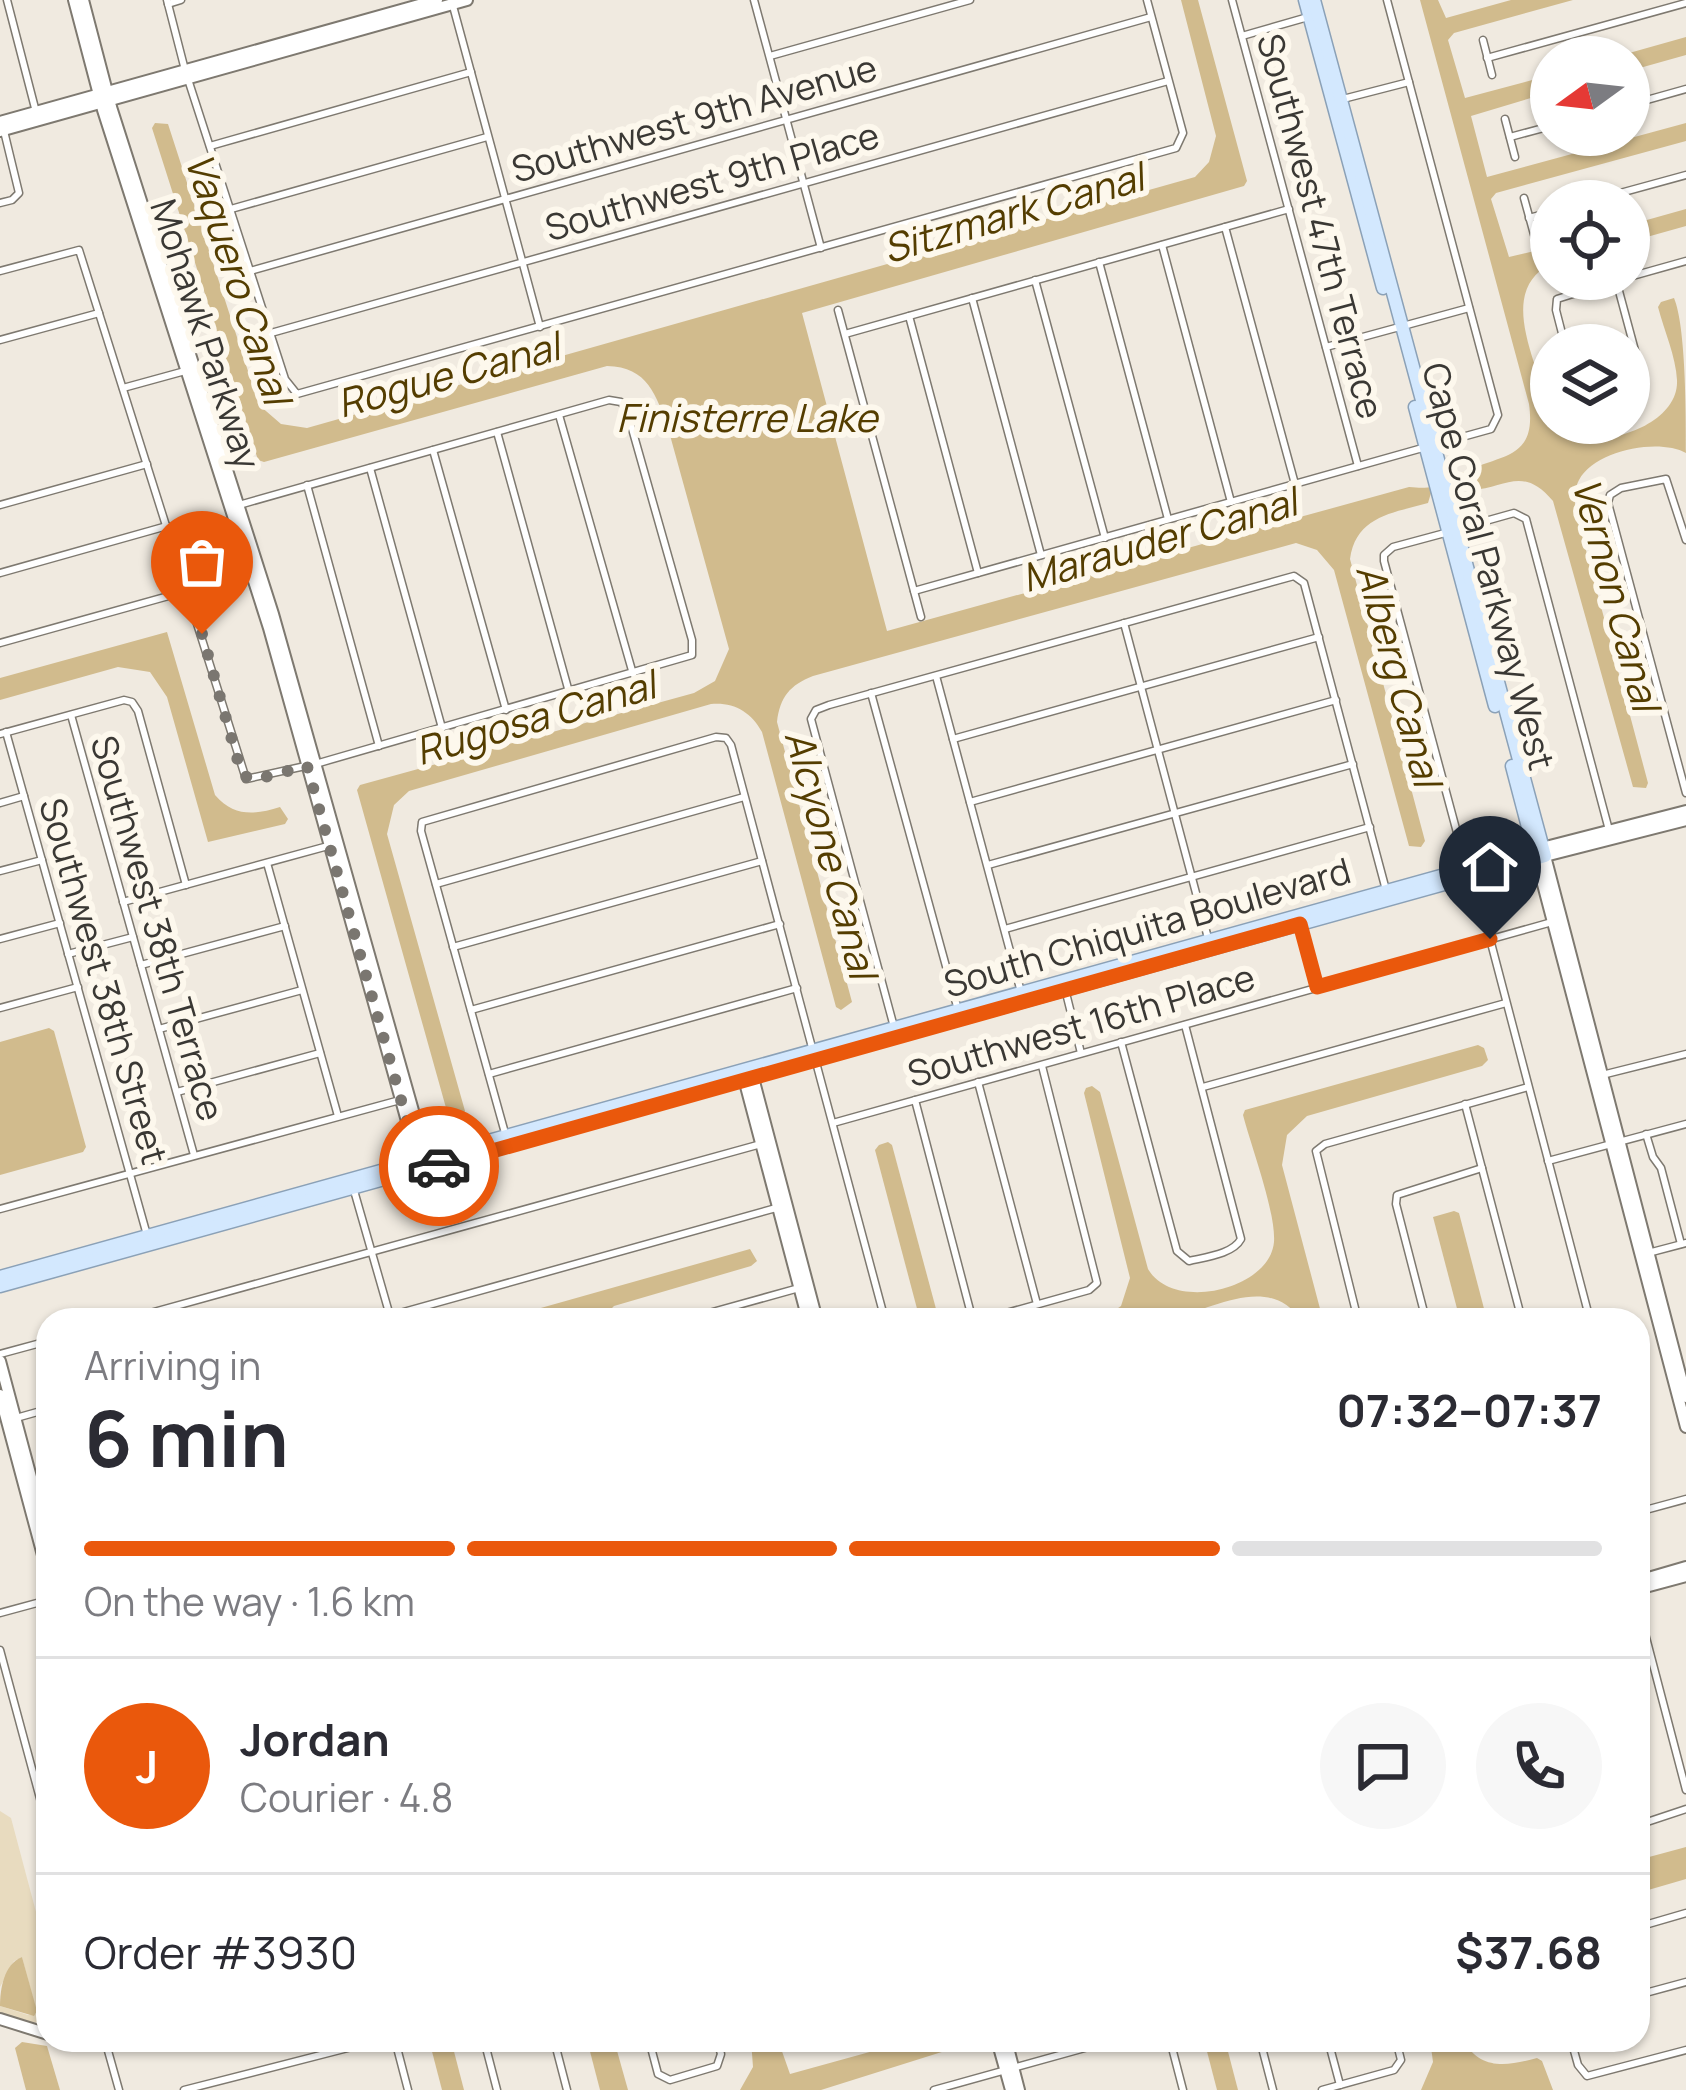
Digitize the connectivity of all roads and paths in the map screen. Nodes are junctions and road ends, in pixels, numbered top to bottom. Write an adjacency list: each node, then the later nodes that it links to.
1 (7, 0): 31 (street)
2 (78, 0): 28 (street, Mohawk Parkway)
3 (181, 0): 13 (street)
4 (437, 0): 23 (street)
5 (467, 0): 14 (street)
6 (754, 0): 20 (street)
7 (970, 0): 20 (street)
8 (1147, 0): 16 (street)
9 (1232, 0): 18 (street, Southwest 47th Terrace)
10 (1305, 0): 17 (main road, Cape Coral Parkway West)
11 (1314, 0): 30 (main road, Cape Coral Parkway West)
12 (1387, 0): 26 (street)
13 (168, 2): 23 (street)
14 (452, 2): 22 (street); 23 (street)
15 (1686, 3): 21 (street)
16 (1151, 17): 25 (street); 33 (street, Southwest 9th Avenue)
17 (1310, 17): 18 (street); 30 (main road, Cape Coral Parkway West)
18 (1242, 36): 47 (street, Southwest 47th Terrace)
19 (1483, 40): 21 (street)
20 (770, 56): 33 (street)
21 (1487, 58): 24 (street)
22 (471, 72): 36 (street); 38 (street)
23 (187, 75): 28 (street); 38 (street)
24 (1492, 75)
25 (1168, 81): 41 (street, Southwest 9th Place); 52 (street)
26 (1409, 82): 30 (street); 61 (street)
27 (1686, 89): 29 (street)
28 (104, 98): 31 (street); 34 (street); 71 (street, Mohawk Parkway)
29 (1650, 99)
30 (1338, 104): 66 (main road, Cape Coral Parkway West); 66 (main road, Cape Coral Parkway West)
31 (36, 112): 34 (street)
32 (1505, 119): 37 (street)
33 (787, 120): 41 (street); 44 (street, Southwest 9th Avenue)
34 (1, 126): 45 (street)
35 (1530, 132): 37 (street)
36 (489, 136): 44 (street); 46 (street)
37 (1510, 137): 39 (street)
38 (210, 146): 46 (street)
39 (1515, 157)
40 (1686, 175): 42 (street)
41 (804, 184): 52 (street); 55 (street, Southwest 9th Place)
42 (1650, 185)
43 (1524, 198): 48 (street)
44 (506, 199): 55 (street); 56 (street, Southwest 9th Avenue)
45 (0, 203)
46 (230, 208): 56 (street)
47 (1289, 209): 50 (street); 70 (street, Southwest 47th Terrace)
48 (1529, 218): 49 (street)
49 (1530, 221)
50 (1225, 227): 51 (street); 81 (street)
51 (1162, 245): 54 (street); 83 (street)
52 (821, 248): 65 (street)
53 (1686, 261): 57 (street)
54 (1099, 262): 59 (street); 86 (street)
55 (523, 263): 65 (street); 67 (street, Southwest 9th Place)
56 (250, 271): 67 (street)
57 (1650, 271)
58 (0, 272): 63 (street)
59 (1035, 280): 60 (street); 89 (street)
60 (972, 298): 64 (street); 91 (street)
61 (1469, 308): 66 (street); 75 (street)
62 (838, 310): 68 (street)
63 (99, 313): 69 (street); 72 (street)
64 (908, 316): 68 (street); 94 (street)
65 (541, 327): 67 (street)
66 (1398, 327): 70 (street); 75 (main road, Cape Coral Parkway West)
67 (271, 333)
68 (845, 334): 96 (street)
69 (0, 340)
70 (1326, 347): 78 (street, Southwest 47th Terrace)
71 (190, 369): 72 (street); 85 (street, Mohawk Parkway)
72 (123, 388): 77 (street)
73 (560, 415): 74 (street); 103 (street); 103 (street)
74 (496, 432): 76 (street); 106 (street)
75 (1430, 446): 78 (street); 80 (main road, Cape Coral Parkway West)
76 (433, 450): 79 (street); 110 (street)
77 (147, 464): 84 (street); 87 (street)
78 (1358, 466): 81 (street)
79 (370, 468): 82 (street); 112 (street)
80 (1437, 476): 88 (main road, Cape Coral Parkway West); 88 (street)
81 (1295, 484): 83 (street)
82 (307, 485): 85 (street); 115 (street)
83 (1231, 502): 86 (street)
84 (0, 505)
85 (234, 506): 92 (street, Mohawk Parkway)
86 (1168, 519): 89 (street)
87 (167, 526): 93 (street); 95 (street)
88 (1453, 530): 97 (main road, Cape Coral Parkway West); 102 (main road, Cape Coral Parkway West); 128 (street); 136 (street)
89 (1105, 538): 91 (street)
90 (1686, 540): 120 (street)
91 (1041, 555): 94 (street)
92 (255, 572): 95 (street); 119 (street, Mohawk Parkway)
93 (0, 573)
94 (978, 573): 96 (street)
95 (188, 590): 101 (street); 119 (street)
96 (914, 591): 98 (street)
97 (1465, 591): 102 (main road); 109 (main road, Cape Coral Parkway West)
98 (921, 617)
99 (1124, 622): 100 (street); 104 (street); 105 (street)
100 (1318, 637): 105 (street); 108 (street)
101 (0, 643)
102 (1488, 644): 117 (main road, Cape Coral Parkway West)
103 (633, 674): 106 (street)
104 (936, 676): 107 (street); 114 (street)
105 (1141, 686): 114 (street); 116 (street)
106 (569, 692): 110 (street)
107 (871, 693): 167 (street); 171 (street)
108 (1336, 700): 116 (street); 118 (street)
109 (1494, 702): 117 (main road); 130 (main road, Cape Coral Parkway West)
110 (506, 710): 112 (street)
111 (71, 715): 113 (street); 139 (street); 141 (street, Southwest 38th Terrace)
112 (442, 728): 115 (street)
113 (3, 733): 121 (street, Southwest 38th Street)
114 (953, 739): 124 (street)
115 (379, 746): 119 (street)
116 (1157, 750): 124 (street); 125 (street)
117 (1517, 756): 130 (main road, Cape Coral Parkway West)
118 (1353, 764): 125 (street); 127 (street)
119 (311, 765): 129 (street, Mohawk Parkway)
120 (1686, 793)
121 (24, 796): 123 (street); 131 (street, Southwest 38th Street)
122 (745, 797): 132 (street); 138 (street); 138 (street)
123 (0, 802)
124 (970, 802): 134 (street)
125 (1175, 813): 134 (street); 137 (street)
126 (1686, 815): 128 (street, South Chiquita Boulevard)
127 (1370, 827): 137 (street); 140 (street)
128 (1610, 835): 130 (street, South Chiquita Boulevard)
129 (334, 844): 133 (street); 185 (street, Mohawk Parkway)
130 (1539, 853): 136 (main road, South Chiquita Boulevard); 143 (street, Cape Coral Parkway West); 156 (street, Cape Coral Parkway West)
131 (42, 860): 135 (street); 144 (street, Southwest 38th Street)
132 (763, 860): 145 (street); 153 (street)
133 (267, 863): 139 (street); 146 (street)
134 (988, 865): 147 (street)
135 (0, 871)
136 (1468, 872): 140 (main road, South Chiquita Boulevard)
137 (1192, 877): 147 (street); 152 (street)
138 (436, 884): 153 (street)
139 (186, 885): 141 (street)
140 (1388, 895): 142 (main road, South Chiquita Boulevard)
141 (123, 902): 148 (street, Southwest 38th Terrace)
142 (1298, 920): 152 (main road, South Chiquita Boulevard); 160 (street)
143 (1552, 922): 150 (street, Southwest 16th Place); 151 (street, Cape Coral Parkway West)
144 (60, 923): 149 (street); 154 (street, Southwest 38th Street)
145 (780, 924): 161 (street); 166 (street)
146 (285, 926): 155 (street); 162 (street)
147 (1005, 929): 163 (street)
148 (133, 937): 154 (street); 155 (street, Southwest 38th Terrace)
149 (0, 939)
150 (1490, 939): 160 (street, Southwest 16th Place); 164 (street)
151 (1558, 942): 156 (street); 157 (street, Cape Coral Parkway West)
152 (1210, 944): 158 (main road, South Chiquita Boulevard)
153 (453, 947): 166 (street)
154 (68, 954): 159 (street, Southwest 38th Street)
155 (141, 965): 170 (street, Southwest 38th Terrace)
156 (1575, 971): 168 (street, Cape Coral Parkway West)
157 (1569, 985): 168 (street); 180 (street, Cape Coral Parkway West)
158 (1064, 986): 163 (main road, South Chiquita Boulevard); 174 (street)
159 (77, 987): 165 (street); 199 (street, Southwest 38th Street)
160 (1317, 987): 169 (street, Southwest 16th Place)
161 (797, 988): 176 (street); 178 (street)
162 (302, 990): 170 (street); 173 (street)
163 (1023, 997): 167 (main road, South Chiquita Boulevard)
164 (1506, 1003): 182 (street); 183 (street)
165 (0, 1008)
166 (471, 1010): 178 (street)
167 (959, 1015): 171 (main road, South Chiquita Boulevard)
168 (1589, 1023): 180 (street, Cape Coral Parkway West)
169 (1185, 1024): 172 (street, Southwest 16th Place); 182 (street)
170 (159, 1029): 184 (street, Southwest 38th Terrace)
171 (896, 1033): 176 (main road, South Chiquita Boulevard)
172 (1121, 1042): 174 (street, Southwest 16th Place); 182 (street)
173 (320, 1053): 184 (street); 188 (street)
174 (1082, 1053): 177 (street, Southwest 16th Place)
175 (1686, 1054): 180 (street)
176 (816, 1055): 179 (main road, South Chiquita Boulevard); 189 (street)
177 (1042, 1065): 181 (street, Southwest 16th Place); 209 (street)
178 (489, 1074): 192 (street)
179 (748, 1074): 192 (main road, South Chiquita Boulevard); 193 (street)
180 (1598, 1076): 194 (street, Cape Coral Parkway West)
181 (978, 1082): 186 (street, Southwest 16th Place); 209 (street)
182 (1202, 1087)
183 (1528, 1087): 187 (street); 196 (street)
184 (177, 1092): 195 (street, Southwest 38th Terrace)
185 (405, 1098): 188 (street); 197 (street, Mohawk Parkway)
186 (915, 1100): 189 (street, Southwest 16th Place); 216 (street)
187 (1465, 1104): 198 (street); 218 (street)
188 (338, 1116): 195 (street)
189 (833, 1123): 215 (street)
190 (1685, 1127): 191 (street)
191 (1646, 1134): 194 (street); 204 (street)
192 (508, 1142): 197 (main road, South Chiquita Boulevard)
193 (766, 1143): 201 (street); 205 (street)
194 (1615, 1143): 196 (street); 206 (street, Cape Coral Parkway West); 225 (street, Cape Coral Parkway West)
195 (194, 1155): 199 (street)
196 (1548, 1161): 221 (street)
197 (424, 1166): 200 (main road, South Chiquita Boulevard)
198 (1482, 1168): 219 (street); 220 (street)
199 (130, 1173): 202 (street); 203 (street, Southwest 38th Street)
200 (353, 1185): 203 (main road, South Chiquita Boulevard); 205 (street)
201 (783, 1206): 208 (street); 212 (street)
202 (0, 1209)
203 (149, 1241): 207 (main road, South Chiquita Boulevard)
204 (1683, 1244): 206 (street)
205 (372, 1252): 210 (street); 211 (street)
206 (1648, 1253): 225 (street, Cape Coral Parkway West)
207 (0, 1281)
208 (804, 1286): 213 (street); 214 (street)
209 (1037, 1304): 217 (street)
210 (169, 1308)
211 (388, 1308)
212 (419, 1308)
213 (726, 1308)
214 (810, 1308)
215 (882, 1308)
216 (969, 1308)
217 (1020, 1308)
218 (1355, 1308)
219 (1423, 1308)
220 (1519, 1308)
221 (1587, 1308)
222 (36, 1345): 223 (street)
223 (0, 1358): 227 (street)
224 (0, 1395): 227 (street)
225 (1684, 1399): 228 (street, Cape Coral Parkway West)
226 (36, 1412): 227 (street)
227 (11, 1419): 229 (street)
228 (1686, 1426)
229 (36, 1494)
230 (1686, 1499): 231 (street)
231 (1650, 1507)
232 (1686, 1572): 233 (street)
233 (1650, 1582)
234 (36, 1603): 235 (street)
235 (0, 1613)
236 (0, 1650): 238 (street)
237 (1650, 1653): 239 (street)
238 (36, 1775)
239 (1686, 1790)
240 (1686, 1809): 241 (street)
241 (1650, 1822)
242 (1686, 1913): 243 (street)
243 (1650, 1924)
244 (1686, 1982): 245 (street)
245 (1650, 1992)
246 (0, 2019): 247 (street)
247 (36, 2030)
248 (1686, 2050): 262 (street)
249 (108, 2052): 265 (street)
250 (332, 2052): 266 (street)
251 (398, 2052): 267 (street)
252 (487, 2052): 268 (street)
253 (557, 2052): 269 (street)
254 (653, 2052): 255 (street)
255 (719, 2052)
256 (1005, 2052): 263 (street)
257 (1071, 2052): 263 (street)
258 (1173, 2052): 272 (street)
259 (1263, 2052): 273 (street)
260 (1331, 2052): 264 (street)
261 (1397, 2052): 264 (street)
262 (1575, 2052)
263 (1010, 2069): 270 (street); 271 (street)
264 (1340, 2085): 274 (street)
265 (118, 2090)
266 (184, 2090)
267 (408, 2090)
268 (497, 2090)
269 (567, 2090)
270 (934, 2090)
271 (1015, 2090)
272 (1181, 2090)
273 (1273, 2090)
274 (1322, 2090)

